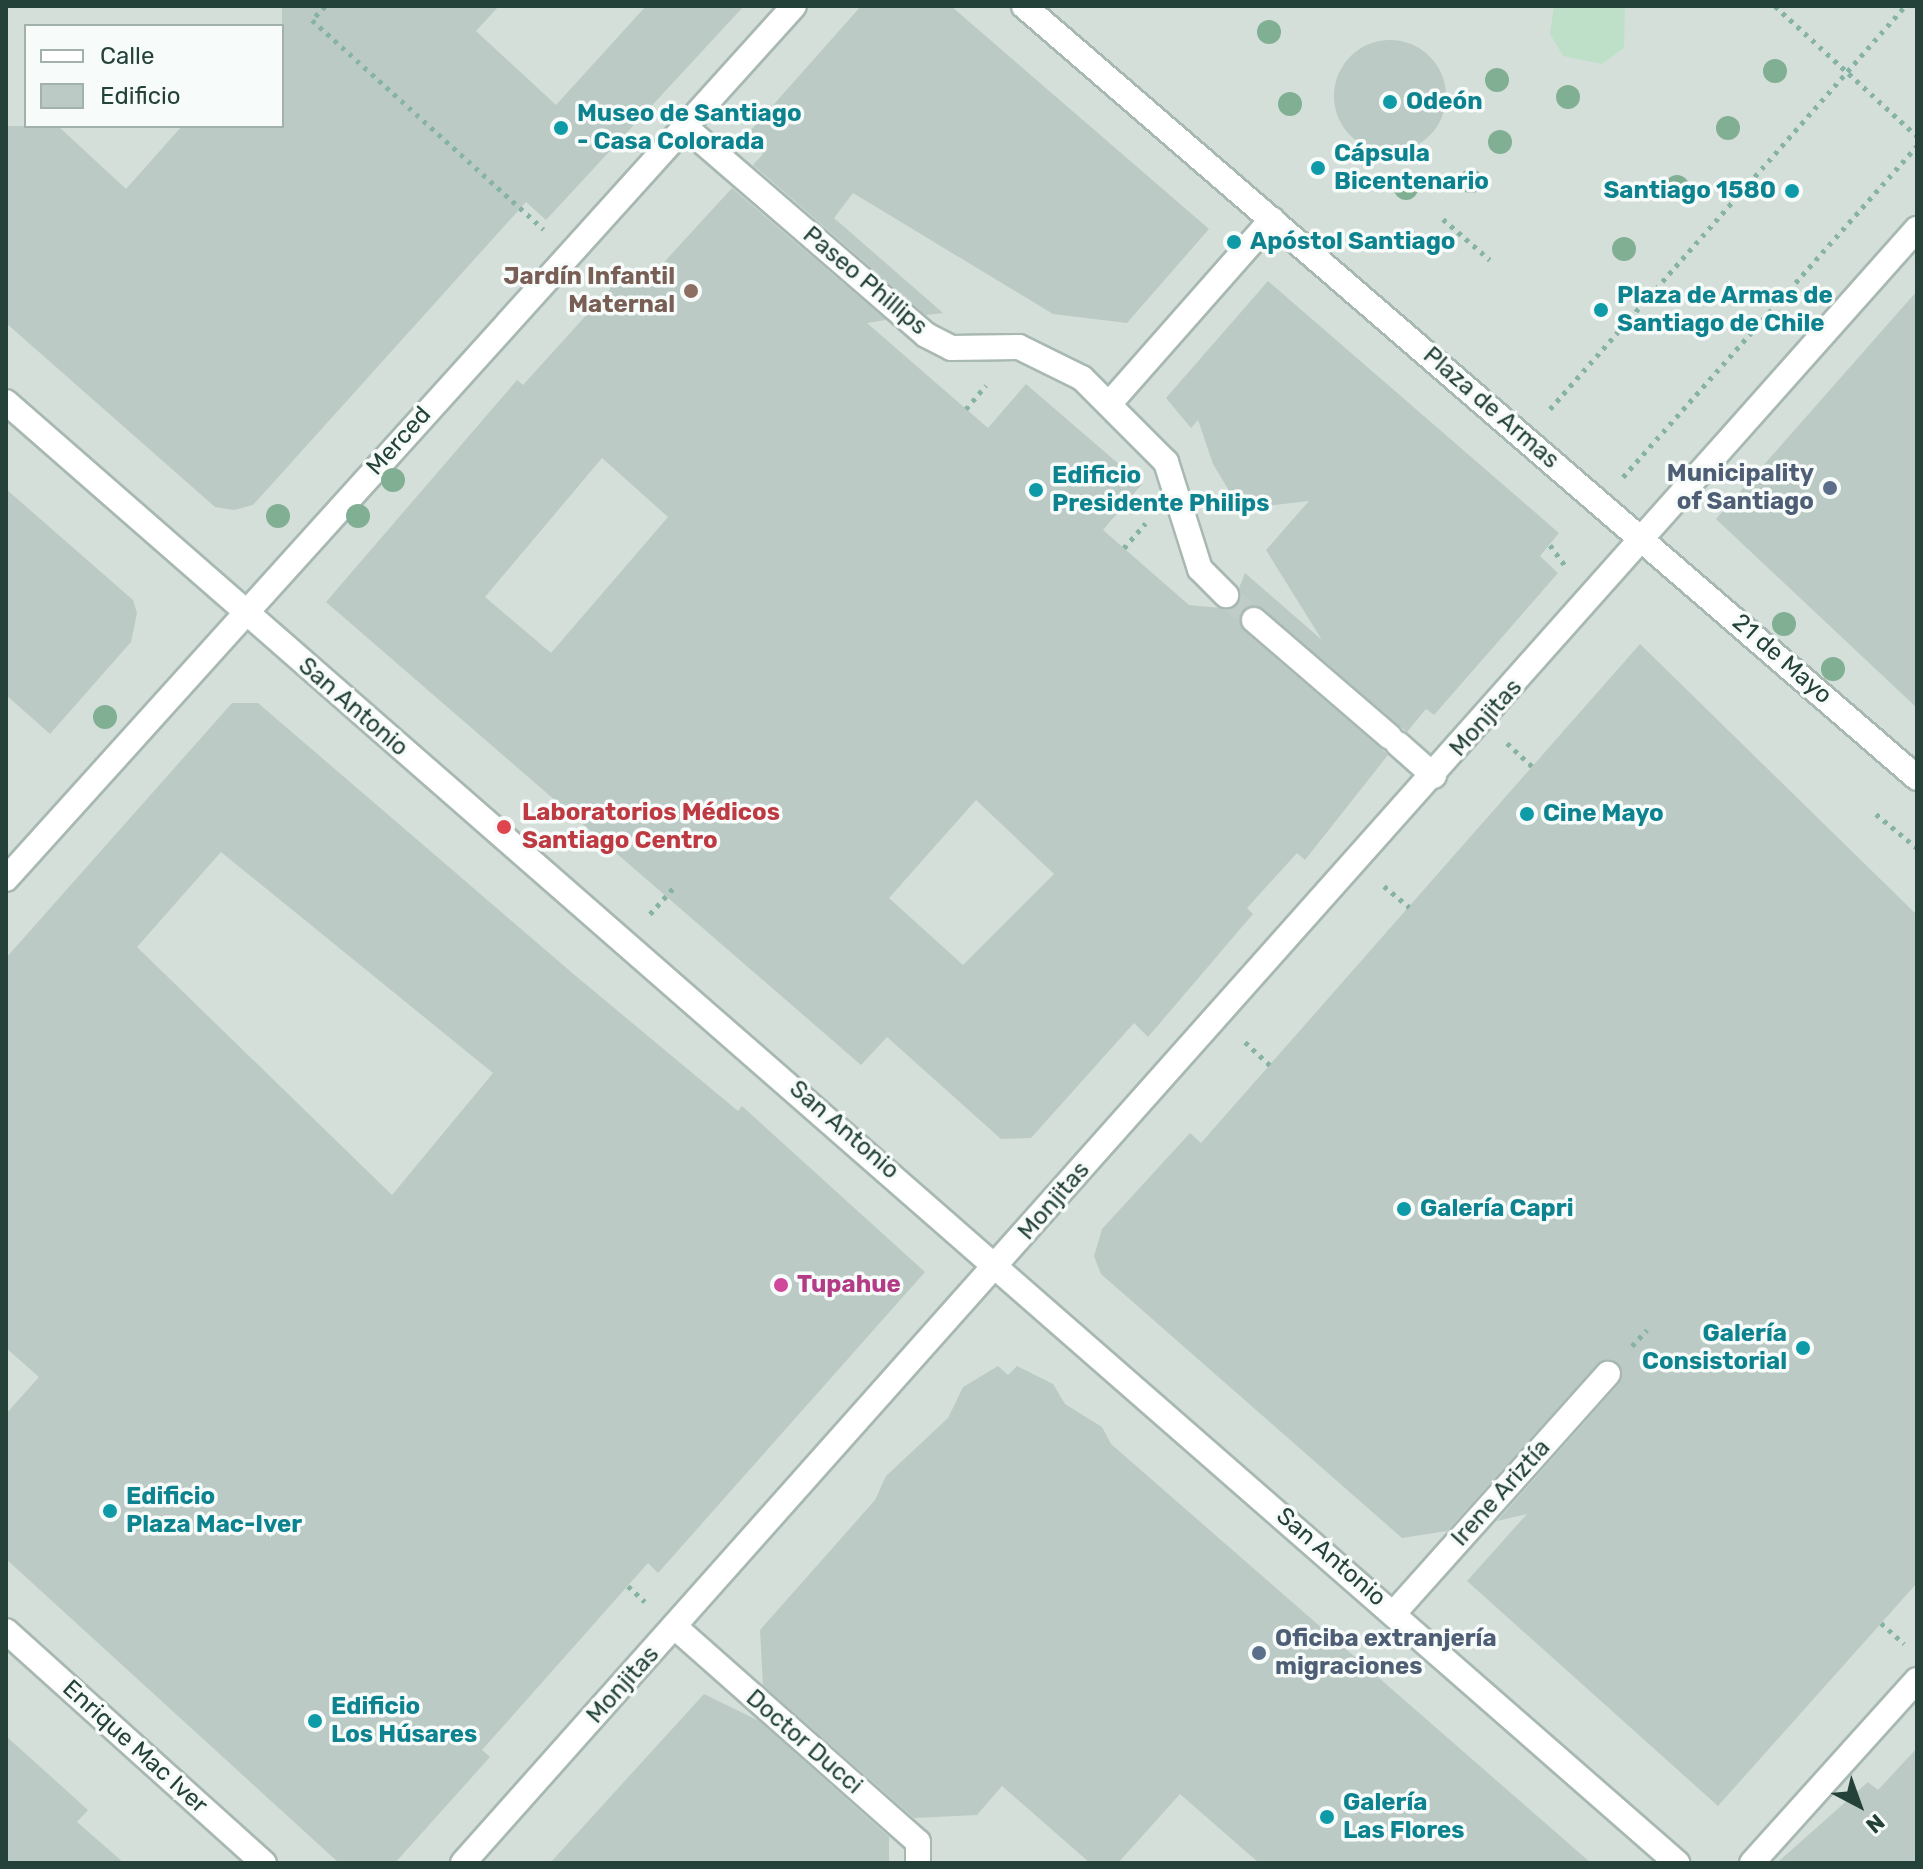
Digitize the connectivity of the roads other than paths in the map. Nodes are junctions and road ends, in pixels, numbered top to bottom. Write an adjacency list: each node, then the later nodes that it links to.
1 (794, 6): 3 (street, Merced)
2 (1024, 6): 4 (street, Plaza de Armas)
3 (684, 126): 7 (street, Paseo Phillips); 10 (street, Merced)
4 (1272, 219): 7 (street); 8 (street, Plaza de Armas)
5 (1917, 229): 8 (street)
6 (6, 402): 10 (street, San Antonio)
7 (1110, 403): 9 (street, Paseo Phillips)
8 (1646, 540): 12 (street, Monjitas); 13 (street, 21 de Mayo)
9 (1226, 595)
10 (245, 614): 14 (street, Merced); 15 (street, San Antonio)
11 (1254, 620): 12 (street)
12 (1434, 776): 15 (street, Monjitas)
13 (1917, 778)
14 (6, 879)
15 (999, 1264): 17 (street, San Antonio); 18 (street, Monjitas)
16 (1608, 1374): 17 (street, Irene Ariztía)
17 (1394, 1613): 24 (street, San Antonio)
18 (675, 1627): 22 (street, Monjitas); 23 (street, Doctor Ducci)
19 (6, 1631): 21 (street, Enrique Mac Iver)
20 (1917, 1680): 25 (street)
21 (264, 1863)
22 (463, 1863)
23 (918, 1863)
24 (1677, 1863)
25 (1752, 1863)

